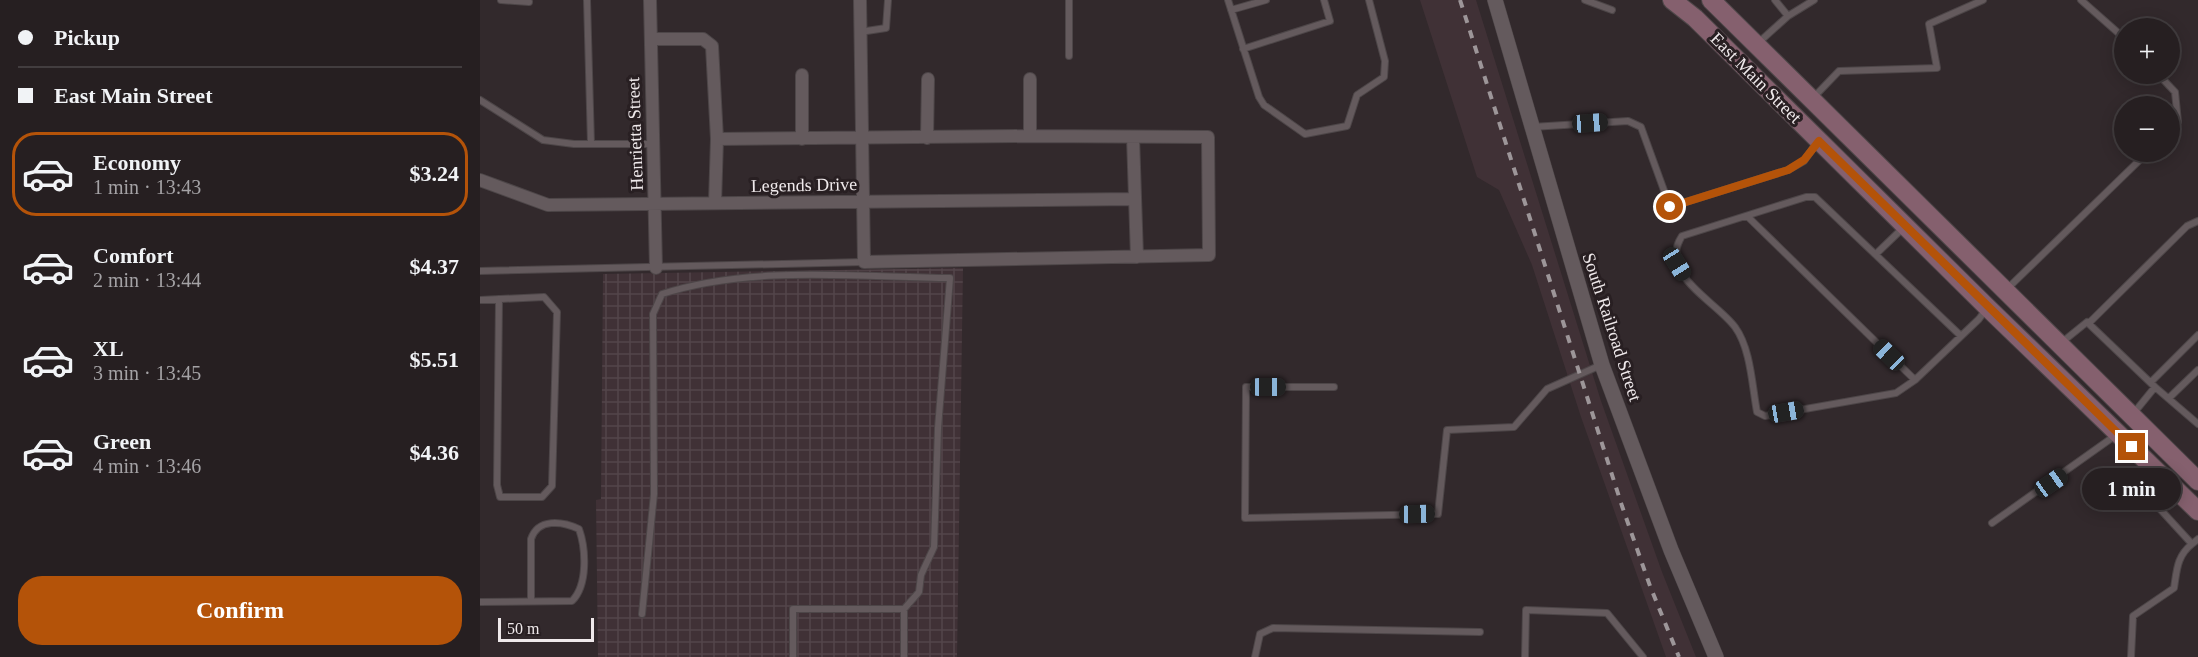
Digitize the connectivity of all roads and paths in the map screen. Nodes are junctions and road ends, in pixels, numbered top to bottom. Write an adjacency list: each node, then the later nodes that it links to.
1 (501, 0): 19 (lane)
2 (588, 0): 45 (lane)
3 (650, 0): 25 (street, Henrietta Street)
4 (860, 0): 24 (street)
5 (888, 0): 24 (lane)
6 (1069, 0): 28 (lane)
7 (1228, 0): 20 (lane)
8 (1266, 0): 20 (lane)
9 (1324, 0): 27 (lane)
10 (1369, 0): 27 (lane)
11 (1495, 0): 37 (street, South Railroad Street)
12 (1585, 0): 21 (lane)
13 (1672, 0): 36 (main road, East Main Street)
14 (1711, 0): 26 (main road, East Main Street)
15 (1775, 0): 22 (lane)
16 (1814, 0): 22 (lane)
17 (1983, 0): 33 (lane)
18 (2081, 0): 23 (lane)
19 (529, 2)
20 (1231, 10): 27 (lane)
21 (1612, 10)
22 (1788, 16): 26 (lane)
23 (2114, 29)
24 (860, 32): 40 (street)
25 (651, 39): 42 (street); 46 (street, Henrietta Street)
26 (1756, 45): 33 (main road, East Main Street)
27 (1243, 50)
28 (1069, 56)
29 (802, 75): 43 (street)
30 (928, 79): 41 (street)
31 (1030, 79): 38 (street)
32 (2167, 84): 34 (lane)
33 (1809, 96): 36 (main road); 61 (main road, East Main Street)
34 (2175, 96)
35 (480, 100): 45 (lane)
36 (1789, 111): 44 (main road, East Main Street)
37 (1531, 127): 44 (lane); 69 (street, South Railroad Street)
38 (1030, 136): 39 (street); 41 (street)
39 (1133, 137): 49 (street); 57 (street)
40 (861, 138): 41 (street); 43 (street); 50 (street)
41 (927, 138)
42 (717, 139): 43 (street); 51 (street)
43 (802, 139)
44 (1819, 141): 55 (main road, East Main Street)
45 (591, 144): 46 (lane)
46 (653, 144): 52 (street, Henrietta Street)
47 (2138, 162): 61 (lane)
48 (480, 180): 52 (street, Legends Drive)
49 (1134, 199): 50 (street, Legends Drive); 57 (street)
50 (862, 202): 51 (street, Legends Drive); 58 (street)
51 (715, 203): 52 (street, Legends Drive)
52 (655, 204): 59 (street, Henrietta Street)
53 (1747, 216): 56 (lane); 71 (lane); 71 (lane)
54 (2198, 221): 65 (lane)
55 (1905, 226): 56 (lane); 64 (main road, East Main Street)
56 (1876, 254): 67 (lane)
57 (1137, 257): 58 (street)
58 (864, 262): 59 (lane)
59 (656, 268): 60 (lane)
60 (480, 271)
61 (2006, 290): 64 (main road); 68 (main road, East Main Street)
62 (499, 299): 62 (lane); 63 (lane)
63 (480, 300)
64 (1987, 308): 67 (lane); 79 (main road, East Main Street)
65 (2089, 323): 68 (lane); 72 (lane)
66 (2198, 335): 72 (lane)
67 (1961, 336): 71 (lane)
68 (2061, 343): 76 (main road, East Main Street)
69 (1602, 365): 73 (lane); 96 (street, South Railroad Street)
70 (2198, 370): 74 (lane)
71 (1915, 380)
72 (2153, 385): 74 (lane); 76 (lane)
73 (1334, 387)
74 (2169, 398): 77 (lane)
75 (2198, 411): 77 (lane)
76 (2133, 414): 79 (main road); 80 (main road, East Main Street)
77 (2191, 417): 78 (lane)
78 (2198, 424)
79 (2118, 433): 81 (main road, East Main Street); 83 (lane)
80 (2198, 481)
81 (2174, 488): 82 (main road, East Main Street); 85 (lane)
82 (2198, 511)
83 (1992, 524)
84 (2198, 539): 85 (lane)
85 (2192, 544): 97 (lane)
86 (531, 601): 86 (lane); 87 (lane)
87 (480, 602)
88 (904, 609): 89 (lane); 91 (lane); 92 (lane)
89 (642, 614)
90 (1480, 632): 93 (lane)
91 (793, 657)
92 (904, 657)
93 (1255, 657)
94 (1525, 657): 95 (lane)
95 (1643, 657)
96 (1716, 657)
97 (2131, 657)

